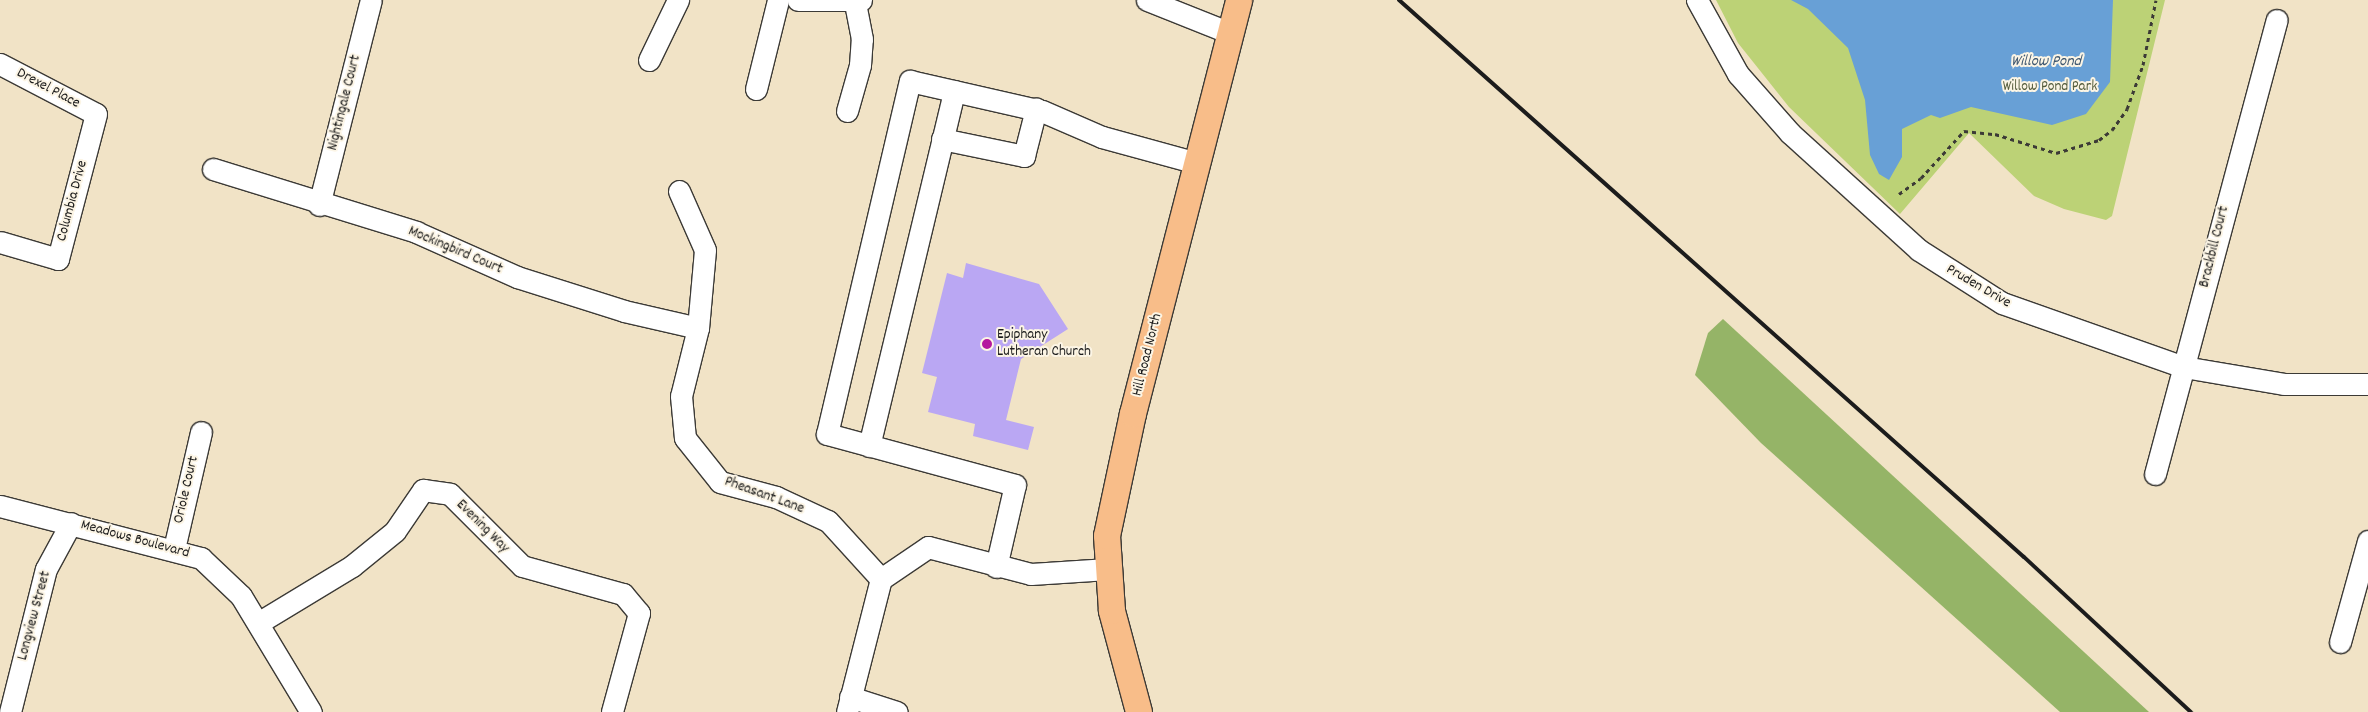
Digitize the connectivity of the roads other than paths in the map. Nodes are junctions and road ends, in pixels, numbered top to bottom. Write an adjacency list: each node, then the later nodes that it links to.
1 (372, 0): 22 (street, Nightingale Court)
2 (678, 0): 11 (street)
3 (778, 0): 13 (street)
4 (798, 0): 8 (street)
5 (1147, 0): 10 (street)
6 (1239, 0): 10 (main road, Hill Road North)
7 (1697, 0): 25 (street, Pruden Drive)
8 (858, 1): 16 (street)
9 (2277, 20): 25 (street, Brackbill Court)
10 (1230, 32): 19 (main road, Hill Road North)
11 (649, 60)
12 (0, 64): 17 (street, Drexel Place)
13 (756, 89)
14 (954, 91): 15 (street); 18 (street); 28 (street)
15 (1036, 110): 18 (street); 19 (street)
16 (847, 111)
17 (96, 114): 23 (street, Columbia Drive)
18 (942, 138): 28 (street)
19 (1197, 163): 35 (main road, Hill Road North)
20 (213, 170): 22 (street, Mockingbird Court)
21 (679, 191): 24 (street, Pheasant Lane)
22 (320, 205): 24 (street, Mockingbird Court)
23 (0, 242)
24 (698, 328): 36 (street, Pheasant Lane)
25 (2184, 367): 26 (street, Pruden Drive); 29 (street, Brackbill Court)
26 (2368, 384)
27 (201, 432): 33 (street, Oriole Court)
28 (869, 446): 34 (street)
29 (2156, 474)
30 (0, 506): 31 (street, Meadows Boulevard)
31 (71, 523): 33 (street, Meadows Boulevard); 40 (street, Longview Street)
32 (2368, 542): 38 (street)
33 (174, 549): 37 (street, Meadows Boulevard)
34 (996, 567): 35 (street); 36 (street)
35 (1108, 569): 44 (main road, Hill Road North)
36 (881, 579): 39 (street)
37 (258, 623): 41 (street, Meadows Boulevard); 42 (street, Evening Way)
38 (2340, 642)
39 (849, 704): 43 (street)
40 (10, 712)
41 (311, 712)
42 (612, 712)
43 (897, 712)
44 (1139, 712)

